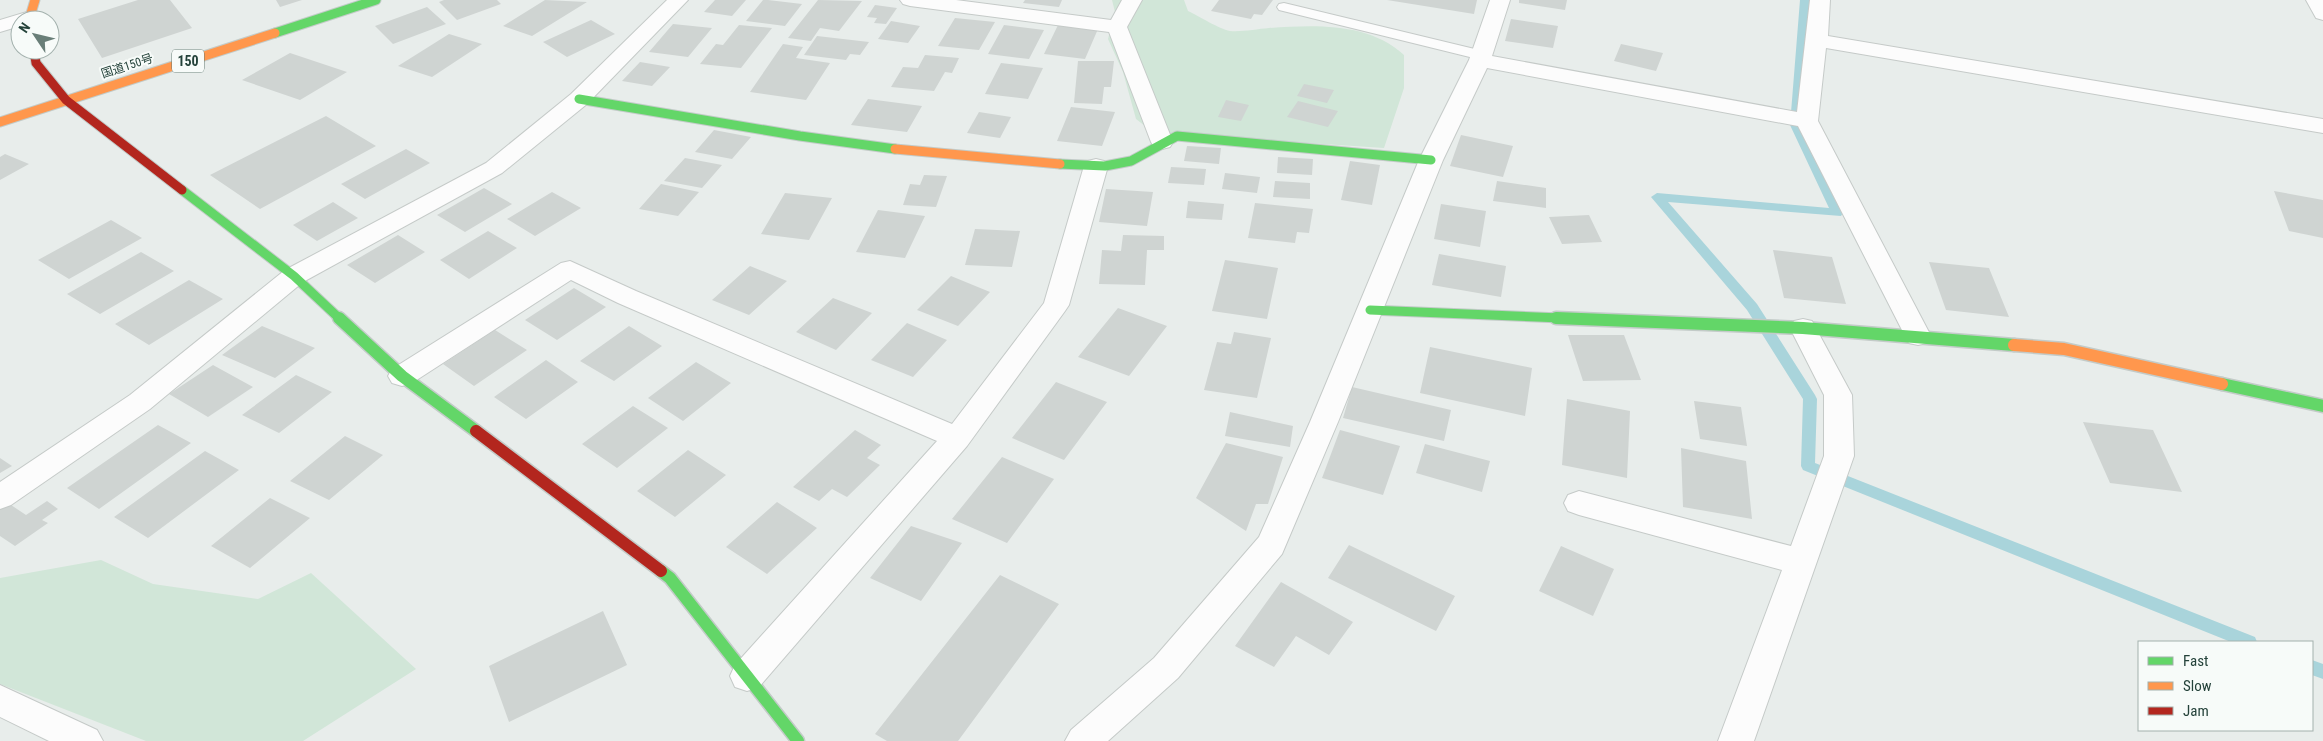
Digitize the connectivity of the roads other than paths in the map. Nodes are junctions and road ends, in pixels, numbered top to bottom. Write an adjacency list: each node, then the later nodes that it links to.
1 (376, 0): 15 (main road, 国道150号 / 150)
2 (678, 0): 14 (street)
3 (910, 0): 10 (street)
4 (1132, 0): 10 (street)
5 (1500, 0): 12 (street)
6 (1820, 0): 11 (street)
7 (2316, 0): 9 (street)
8 (1284, 7): 12 (lane)
9 (2323, 14)
10 (1117, 27): 19 (street)
11 (1817, 40): 16 (street); 18 (street)
12 (1481, 57): 16 (street); 20 (street)
13 (36, 60): 15 (main road)
14 (579, 99): 21 (main road); 22 (street)
15 (66, 100): 17 (main road, 国道150号 / 150); 22 (main road)
16 (1807, 121): 25 (street)
17 (0, 122)
18 (2323, 126)
19 (1162, 142): 20 (main road); 21 (main road)
20 (1431, 160): 23 (street)
21 (1096, 166): 28 (street)
22 (294, 276): 26 (main road); 29 (street)
23 (1370, 310): 24 (main road); 36 (street)
24 (1803, 328): 25 (main road); 31 (street)
25 (1918, 336): 27 (main road)
26 (402, 376): 28 (street); 32 (main road)
27 (2323, 406)
28 (957, 438): 32 (street)
29 (0, 497)
30 (1579, 503): 31 (street)
31 (1801, 562): 37 (street)
32 (747, 676): 35 (main road)
33 (0, 700): 34 (street)
34 (85, 741)
35 (798, 741)
36 (1083, 741)
37 (1736, 741)

